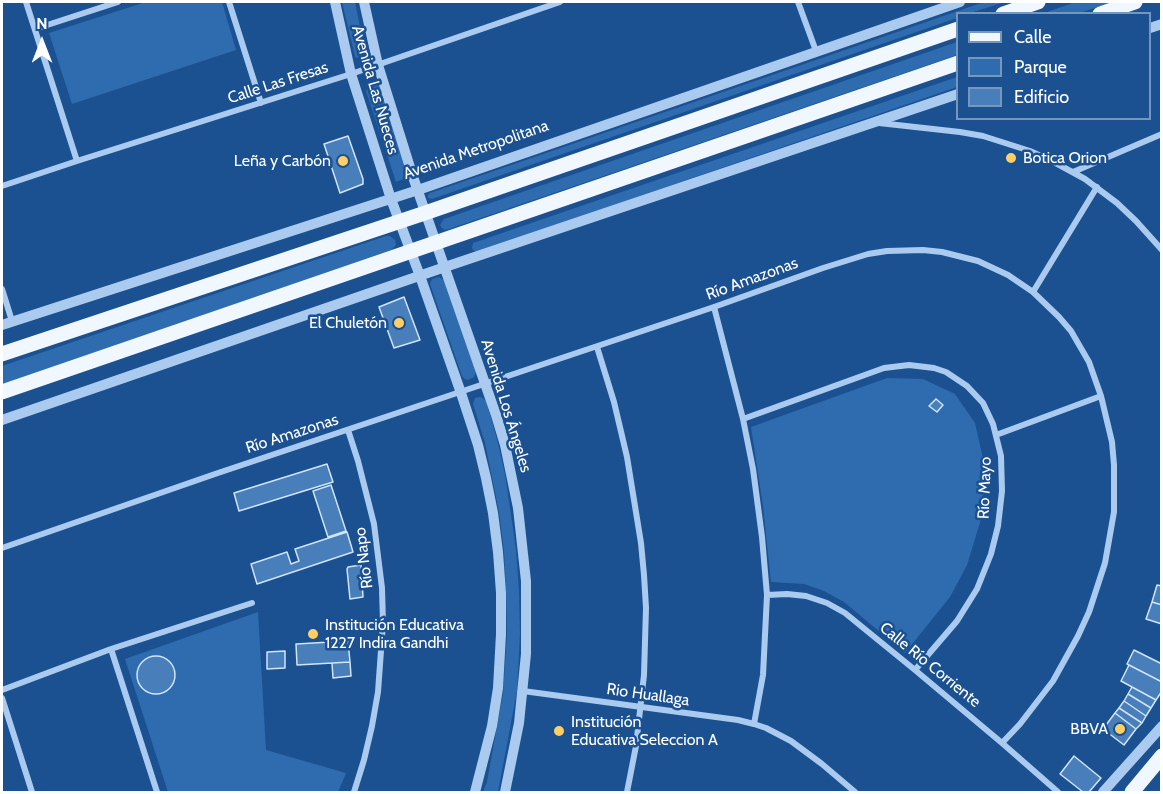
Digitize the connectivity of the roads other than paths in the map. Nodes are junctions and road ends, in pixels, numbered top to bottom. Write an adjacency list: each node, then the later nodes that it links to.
1 (26, 2): 13 (street)
2 (118, 2): 13 (street)
3 (229, 2): 20 (street)
4 (335, 2): 18 (street, Avenida Las Nueces)
5 (364, 2): 17 (street, Avenida Las Nueces)
6 (560, 2): 17 (street, Calle Las Fresas)
7 (798, 2): 15 (street)
8 (960, 2): 15 (street, Avenida Metropolitana)
9 (1038, 2): 11 (main road)
10 (1135, 2): 12 (main road)
11 (1009, 12)
12 (1106, 12)
13 (35, 29): 23 (street)
14 (956, 29): 29 (main road)
15 (816, 51): 27 (street, Avenida Metropolitana)
16 (956, 63): 31 (main road)
17 (378, 65): 18 (street, Calle Las Fresas); 27 (street, Avenida Las Nueces)
18 (351, 74): 20 (street, Calle Las Fresas); 28 (street, Avenida Las Nueces)
19 (956, 94): 21 (street)
20 (261, 103): 23 (street, Calle Las Fresas)
21 (875, 122): 24 (street); 34 (street)
22 (1161, 134): 24 (street)
23 (77, 160): 25 (street, Calle Las Fresas)
24 (1073, 172): 26 (street)
25 (2, 186)
26 (1097, 188): 32 (street); 37 (street)
27 (418, 190): 28 (street, Avenida Metropolitana); 29 (street, Avenida Las Nueces)
28 (391, 199): 30 (street, Avenida Las Nueces); 39 (street, Avenida Metropolitana)
29 (425, 213): 30 (main road); 31 (street, Avenida Los Ángeles)
30 (400, 221): 33 (street); 41 (main road)
31 (436, 243): 33 (main road); 34 (street, Avenida Los Ángeles)
32 (1161, 250)
33 (410, 252): 35 (street); 43 (main road)
34 (445, 267): 35 (street); 42 (street, Avenida Los Ángeles)
35 (420, 276): 44 (street); 47 (street)
36 (2, 290): 39 (street)
37 (1033, 292): 38 (street, Río Amazonas); 45 (street, Río Amazonas)
38 (714, 308): 40 (street, Río Amazonas); 46 (street)
39 (7, 323)
40 (597, 347): 42 (street, Río Amazonas); 58 (street)
41 (2, 354)
42 (486, 384): 44 (street, Río Amazonas); 56 (street, Avenida Los Ángeles)
43 (2, 392)
44 (461, 393): 48 (street, Río Amazonas); 67 (street)
45 (1101, 396): 49 (street); 61 (street, Río Amazonas)
46 (743, 419): 49 (street, Río Mayo); 51 (street)
47 (2, 420)
48 (348, 430): 50 (street, Río Amazonas); 66 (street, Río Napo)
49 (996, 435): 54 (street, Río Mayo)
50 (2, 548)
51 (767, 595): 54 (street, Calle Río Corriente); 59 (street)
52 (252, 603): 53 (street)
53 (111, 649): 55 (street); 65 (street)
54 (915, 670): 61 (street, Calle Río Corriente)
55 (2, 690)
56 (523, 691): 58 (street, Rio Huallaga); 68 (street, Avenida Los Ángeles)
57 (2, 698): 64 (street)
58 (641, 707): 59 (street, Rio Huallaga); 69 (street)
59 (754, 724): 70 (street, Rio Huallaga)
60 (1161, 726): 72 (street)
61 (1002, 743): 71 (street, Calle Río Corriente)
62 (1161, 756): 63 (main road)
63 (1132, 791)
64 (32, 792)
65 (158, 792)
66 (354, 792)
67 (476, 792)
68 (505, 792)
69 (627, 792)
70 (855, 792)
71 (1058, 792)
72 (1103, 792)

